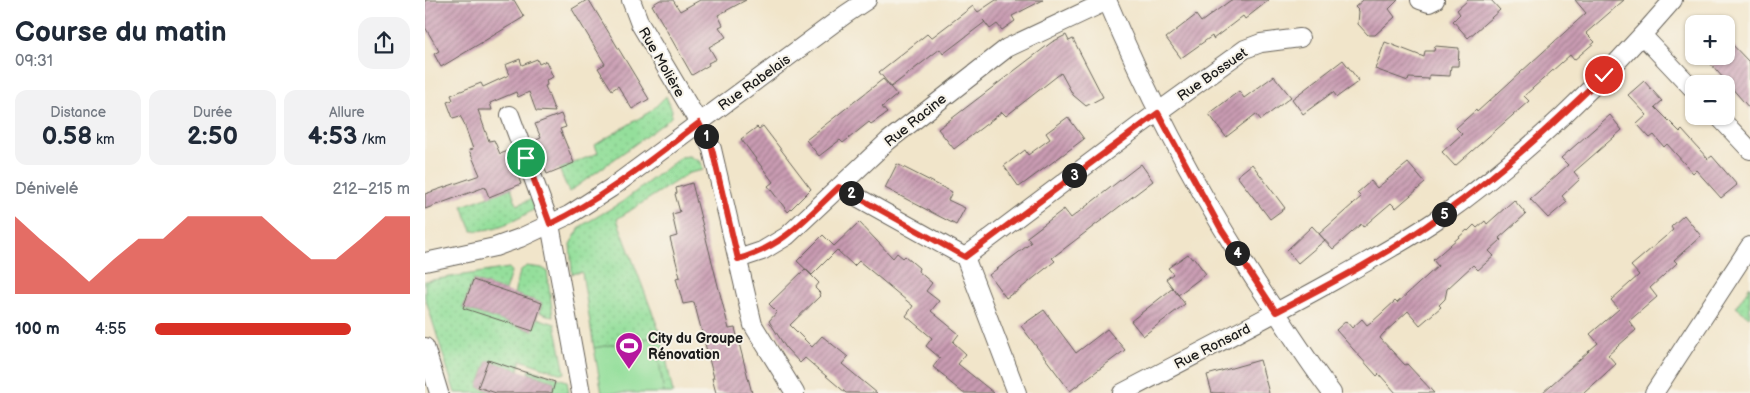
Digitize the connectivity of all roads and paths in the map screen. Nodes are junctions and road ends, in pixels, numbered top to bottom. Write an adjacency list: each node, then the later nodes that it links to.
1 (631, 0): 12 (street, Rue Molière)
2 (867, 0): 12 (street, Rue Rabelais)
3 (1107, 0): 10 (street); 15 (street, Rue Racine)
4 (1420, 0): 5 (street)
5 (1435, 0)
6 (1673, 0): 7 (street, Rue Ronsard)
7 (1642, 35): 9 (street); 21 (street, Rue Ronsard)
8 (1300, 38): 10 (street, Rue Bossuet)
9 (1685, 80)
10 (1158, 113): 18 (street, Rue Bossuet); 21 (street)
11 (510, 115): 16 (street)
12 (699, 123): 16 (street, Rue Rabelais); 19 (street, Rue Molière)
13 (1726, 125): 14 (street)
14 (1750, 150)
15 (839, 187): 18 (street); 19 (street, Rue Racine)
16 (550, 224): 20 (street, Rue Rabelais); 24 (street)
17 (1750, 246): 29 (street)
18 (965, 257): 26 (street)
19 (738, 259): 25 (street, Rue Molière)
20 (425, 262)
21 (1276, 312): 27 (street, Rue Ronsard); 28 (street)
22 (425, 347): 23 (street)
23 (439, 393)
24 (581, 393)
25 (795, 393)
26 (1017, 393)
27 (1122, 393)
28 (1332, 393)
29 (1655, 393)

